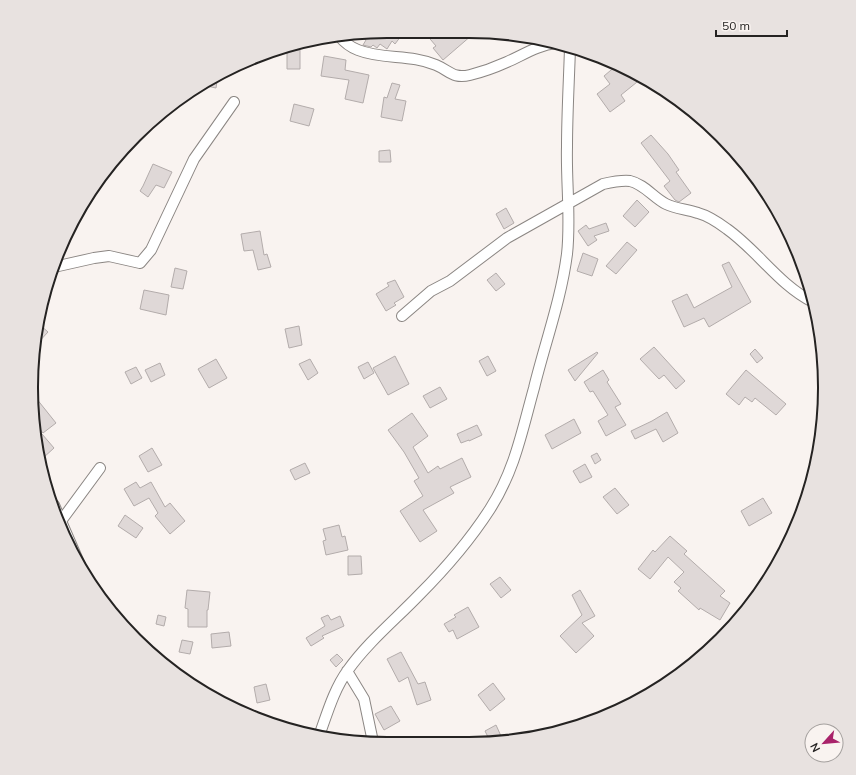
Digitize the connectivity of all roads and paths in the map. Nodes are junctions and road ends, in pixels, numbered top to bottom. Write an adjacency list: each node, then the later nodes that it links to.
1 (343, 41): 2 (street)
2 (542, 46)
3 (570, 53): 5 (street)
4 (234, 102): 6 (street)
5 (568, 203): 7 (street); 8 (street); 11 (street)
6 (61, 266)
7 (806, 298)
8 (402, 316)
9 (100, 468): 10 (street)
10 (64, 517)
11 (347, 671): 12 (street); 13 (street)
12 (321, 730)
13 (372, 736)

